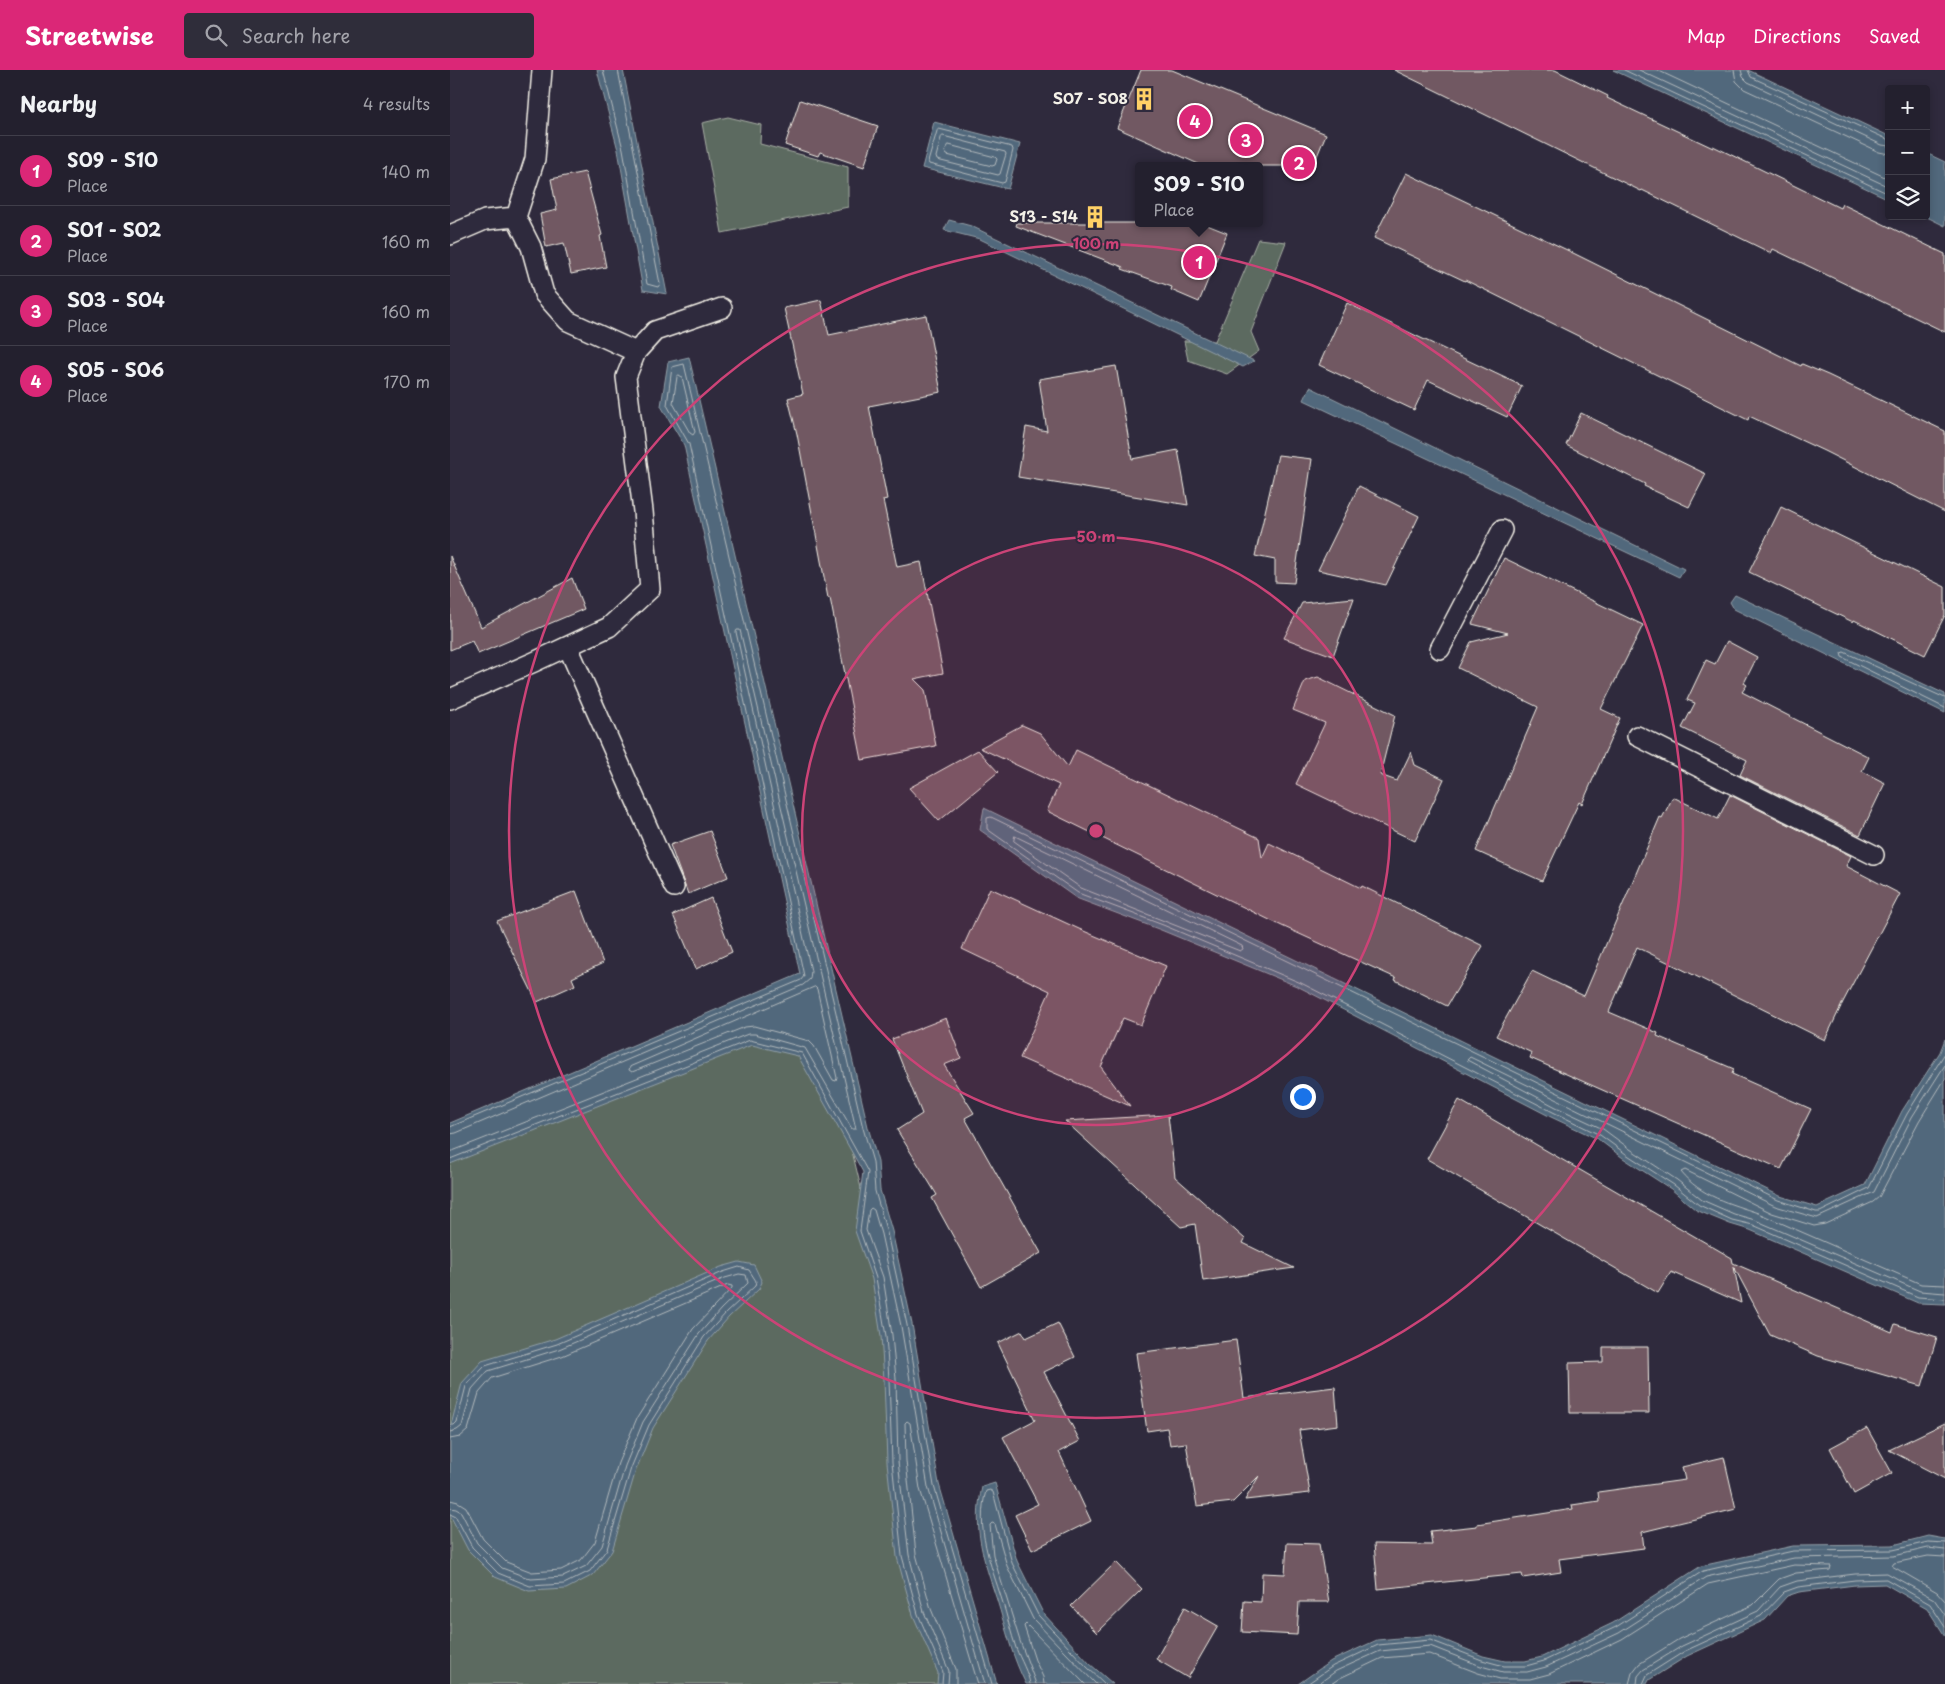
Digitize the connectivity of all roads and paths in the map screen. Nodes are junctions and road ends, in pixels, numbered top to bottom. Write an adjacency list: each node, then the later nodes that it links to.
1 (542, 70): 2 (lane)
2 (516, 216): 3 (lane); 5 (lane)
3 (450, 235)
4 (722, 308): 5 (lane)
5 (636, 352): 7 (lane)
6 (1502, 530): 8 (lane)
7 (568, 647): 9 (lane); 12 (lane)
8 (1440, 648)
9 (450, 699)
10 (1637, 736): 11 (lane)
11 (1874, 855)
12 (674, 887)

